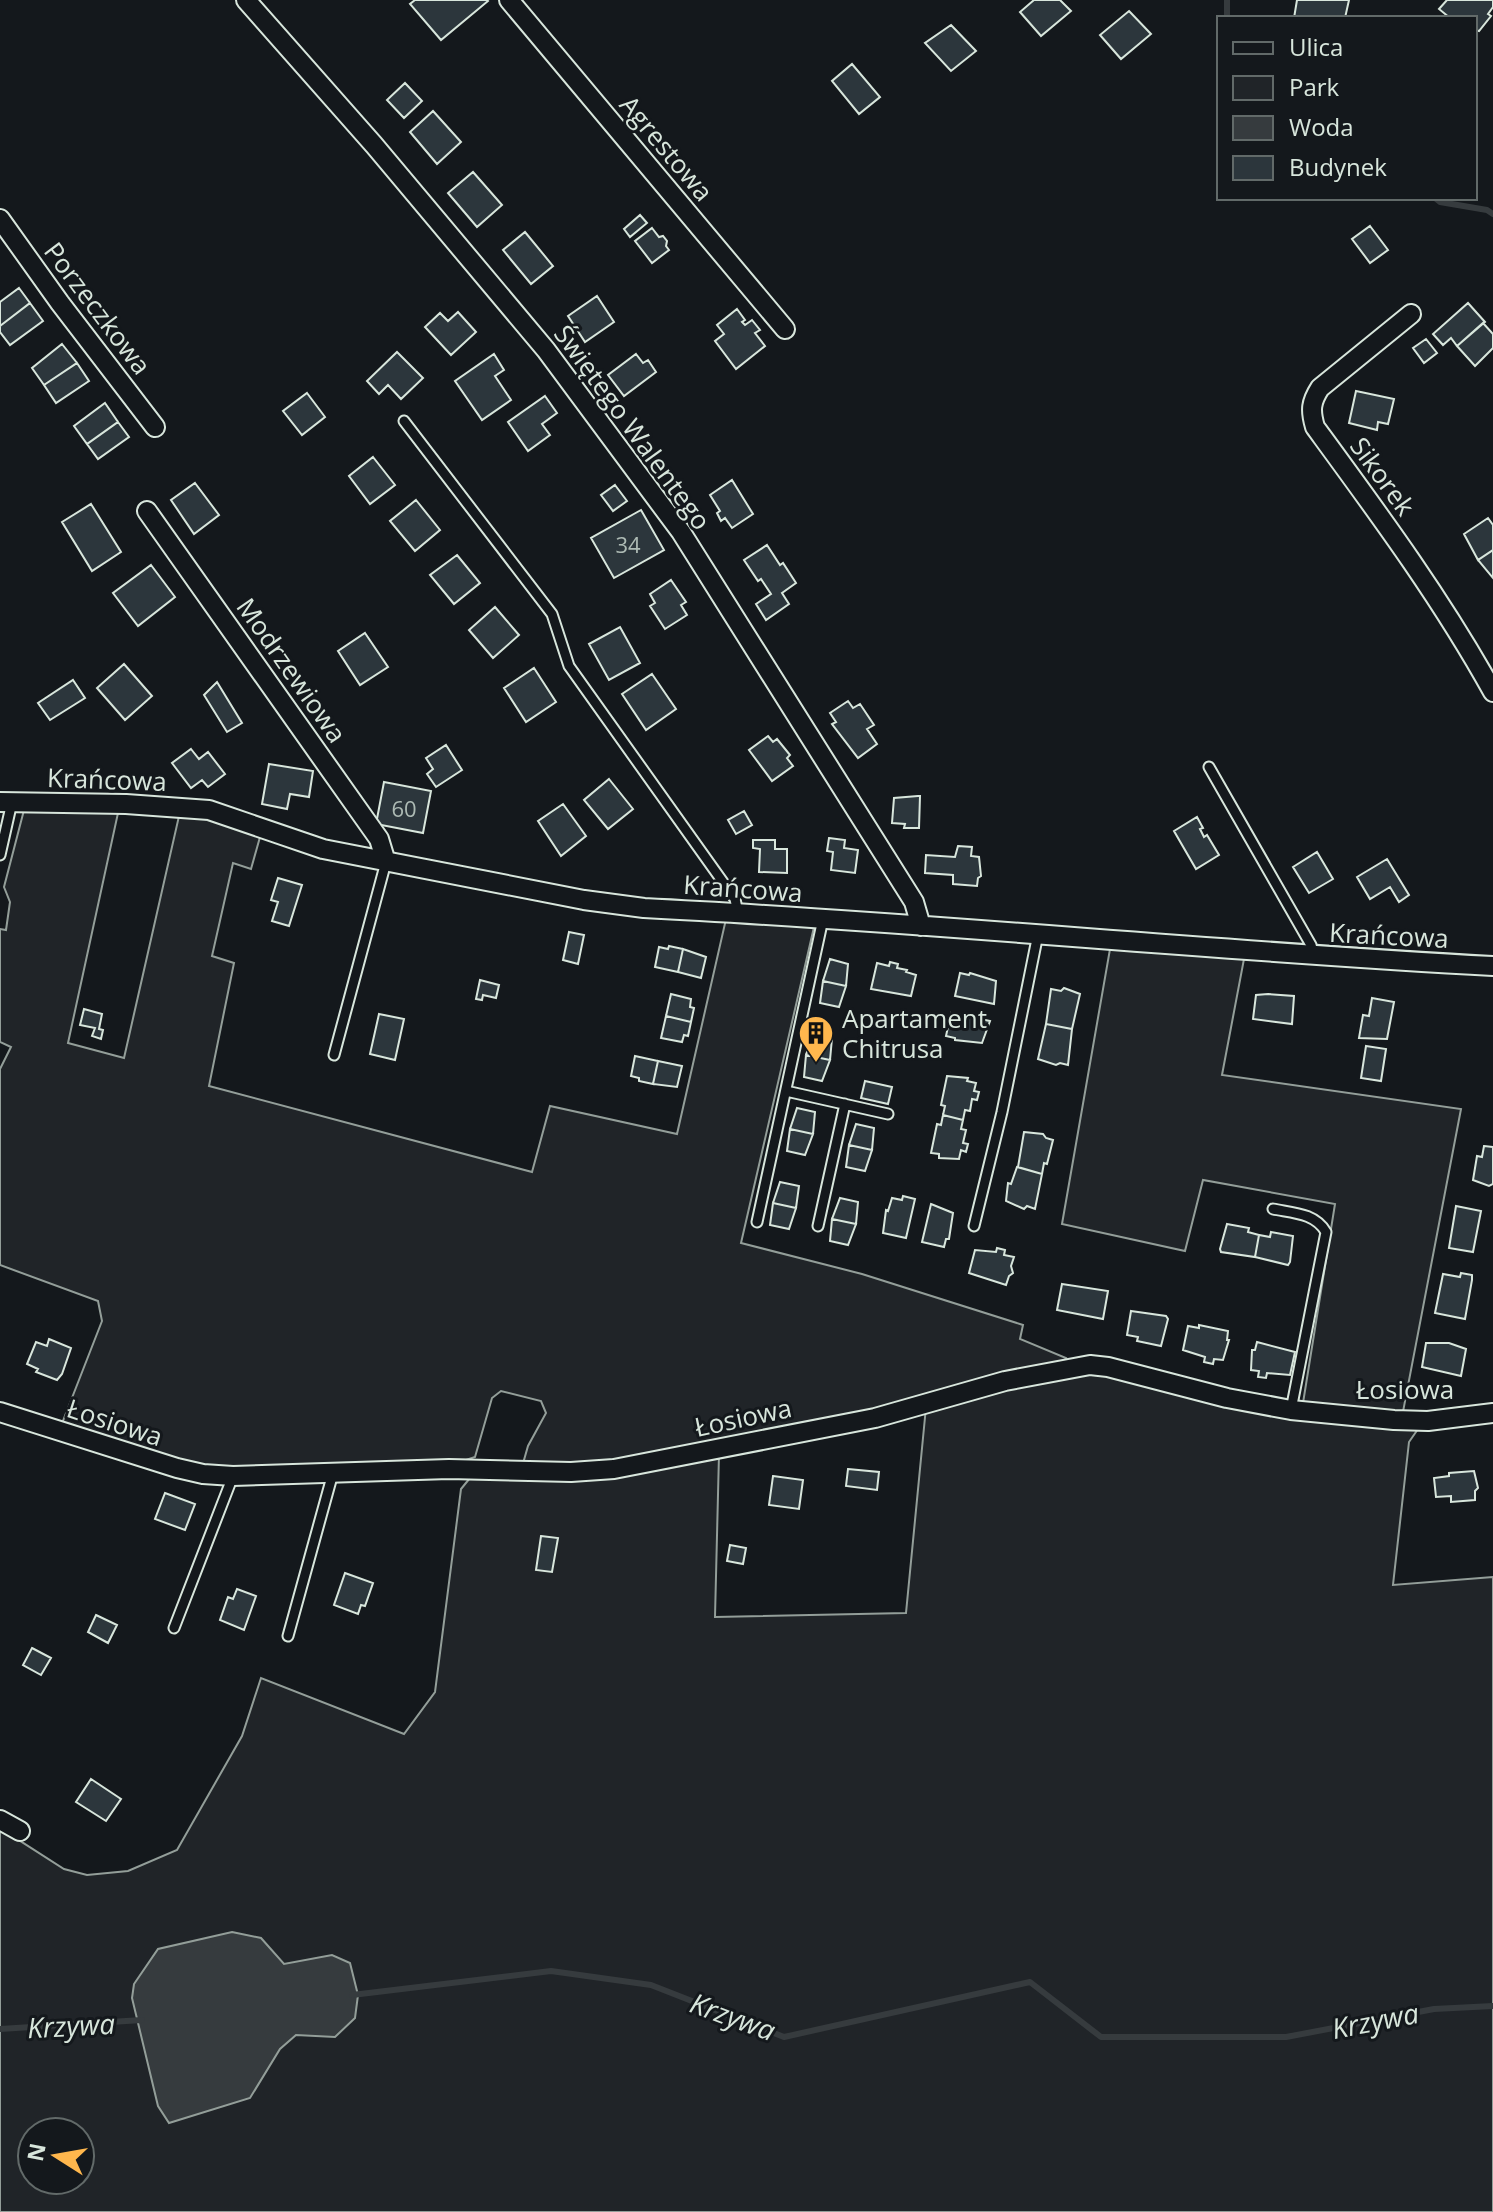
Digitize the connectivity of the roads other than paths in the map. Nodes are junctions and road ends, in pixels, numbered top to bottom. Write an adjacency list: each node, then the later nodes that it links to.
1 (246, 0): 16 (street, Świętego Walentego)
2 (509, 0): 5 (street, Agrestowa)
3 (0, 219): 7 (street, Porzeczkowa)
4 (1411, 314): 9 (street, Sikorek)
5 (785, 329)
6 (404, 421): 14 (lane)
7 (155, 427)
8 (147, 511): 13 (street, Modrzewiowa)
9 (1493, 692)
10 (1209, 767): 18 (lane)
11 (6, 802): 12 (lane); 13 (street, Krańcowa)
12 (0, 855)
13 (386, 862): 14 (street, Krańcowa); 20 (lane)
14 (738, 913): 15 (street, Krańcowa)
15 (823, 919): 16 (street, Krańcowa); 21 (lane)
16 (921, 926): 17 (street, Krańcowa)
17 (1038, 934): 18 (street, Krańcowa); 27 (lane)
18 (1314, 956): 19 (street, Krańcowa)
19 (1493, 966)
20 (334, 1055)
21 (786, 1091): 22 (lane); 25 (lane)
22 (845, 1104): 23 (lane); 26 (lane)
23 (888, 1114)
24 (1273, 1209): 28 (lane)
25 (757, 1222)
26 (818, 1226)
27 (974, 1226)
28 (1291, 1410): 30 (street, Łosiowa); 31 (street, Łosiowa)
29 (0, 1412): 32 (street, Łosiowa)
30 (1493, 1413)
31 (333, 1473): 32 (street, Łosiowa); 34 (lane)
32 (233, 1476): 33 (lane)
33 (174, 1628)
34 (288, 1636)
35 (0, 1820): 36 (street)
36 (20, 1831)

